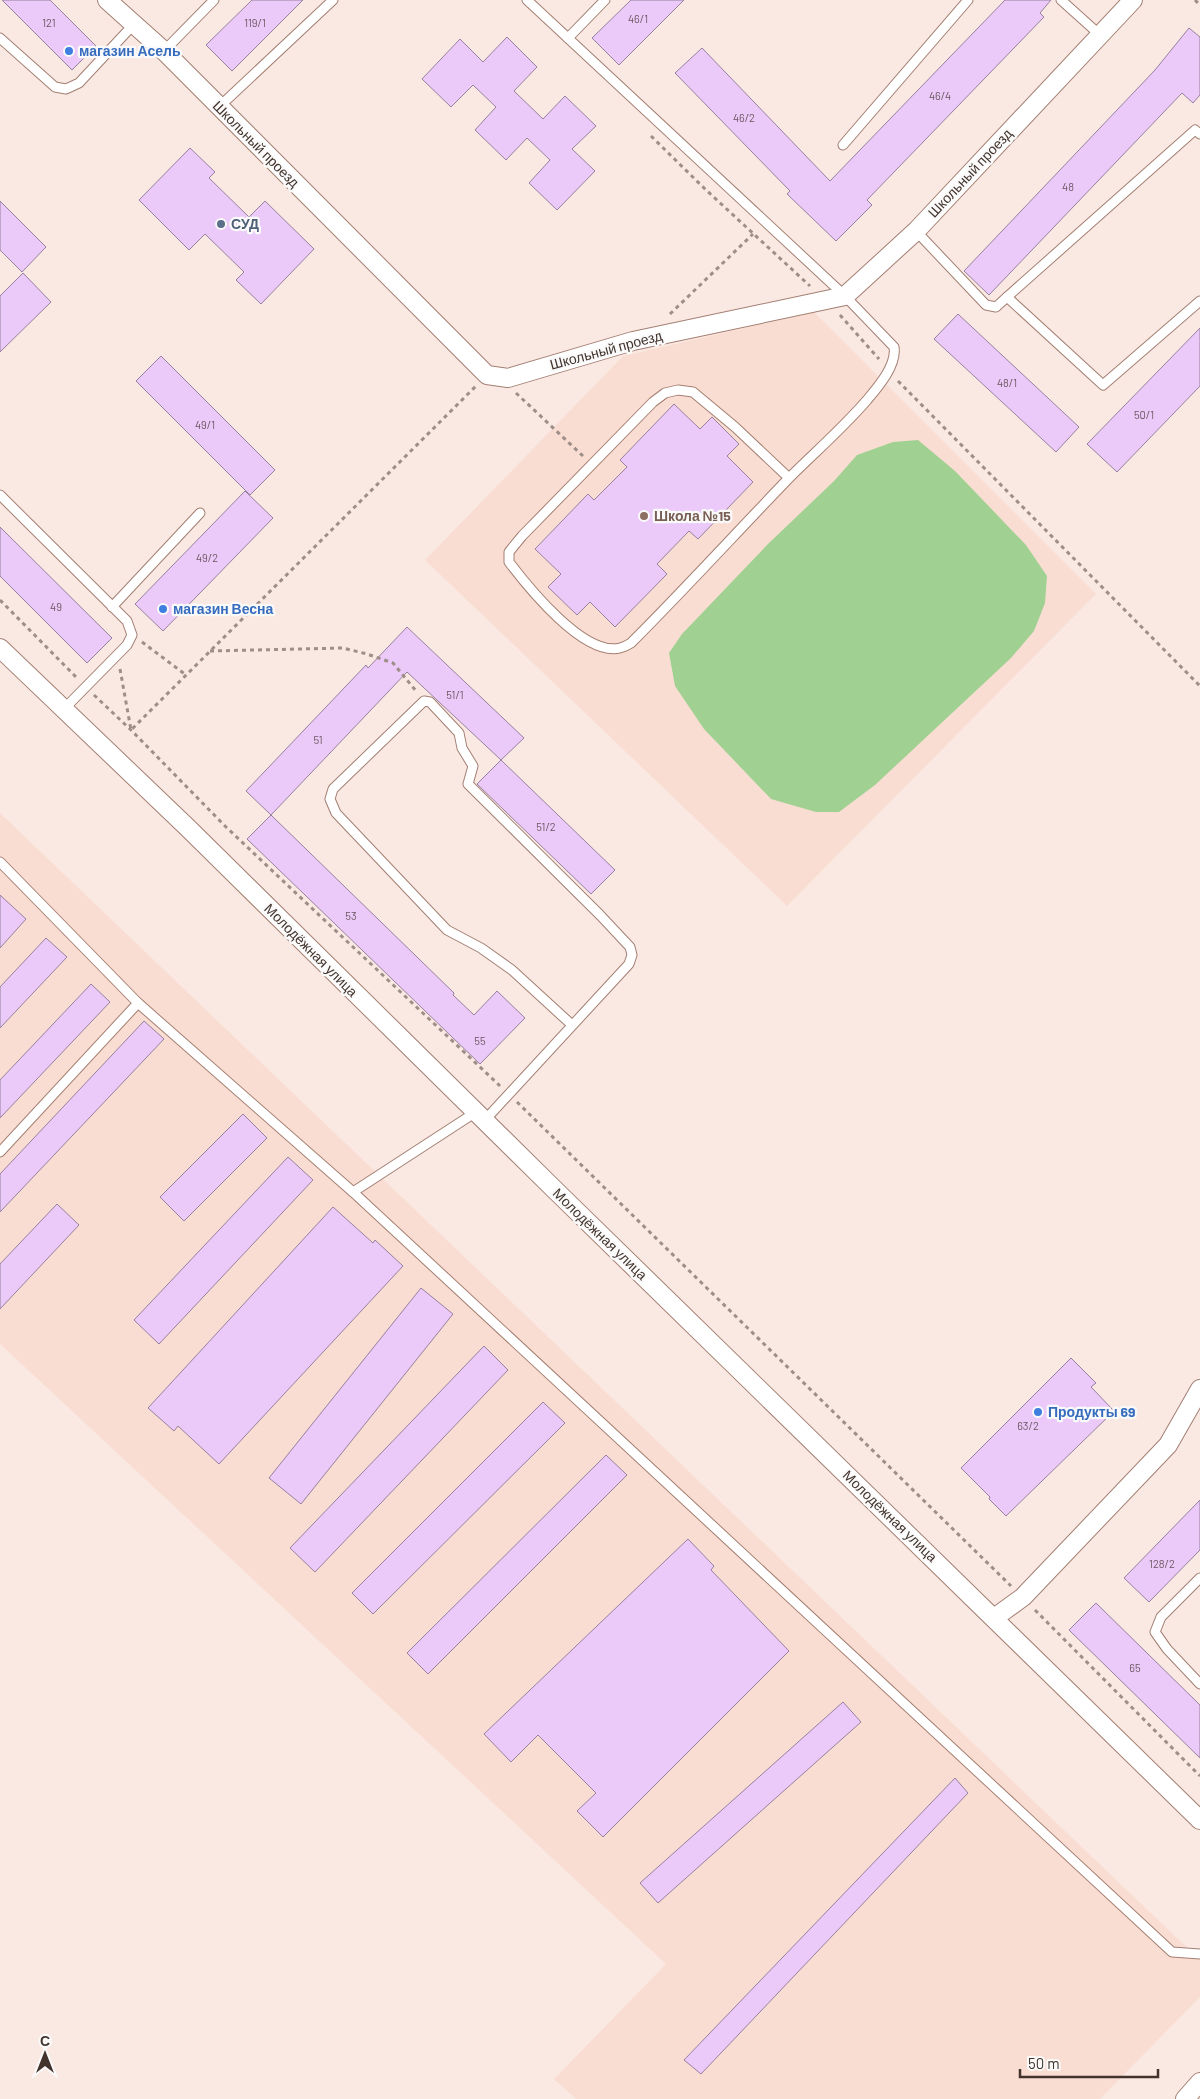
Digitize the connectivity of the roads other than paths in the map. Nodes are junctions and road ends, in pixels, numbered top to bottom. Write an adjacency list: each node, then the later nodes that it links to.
1 (106, 0): 9 (street, Школьный проезд)
2 (214, 0): 13 (lane)
3 (333, 0): 14 (lane)
4 (527, 0): 12 (lane)
5 (605, 0): 12 (lane)
6 (968, 0): 16 (lane)
7 (1061, 0): 10 (lane)
8 (1133, 0): 10 (street, Школьный проезд)
9 (134, 24): 11 (lane); 13 (street, Школьный проезд)
10 (1100, 35): 17 (street, Школьный проезд)
11 (0, 38)
12 (568, 38): 18 (lane)
13 (164, 51): 14 (street, Школьный проезд)
14 (220, 107): 18 (street, Школьный проезд)
15 (1198, 129): 19 (lane)
16 (843, 145)
17 (916, 231): 18 (street, Школьный проезд); 19 (lane)
18 (845, 296): 21 (lane)
19 (1008, 297): 20 (lane)
20 (1200, 302)
21 (790, 478): 21 (lane)
22 (0, 495): 24 (lane)
23 (200, 513): 24 (lane)
24 (112, 607): 26 (lane)
25 (0, 648): 26 (street, Молодёжная улица)
26 (64, 709): 30 (street, Молодёжная улица)
27 (0, 862): 28 (lane)
28 (138, 1003): 31 (lane); 32 (lane)
29 (572, 1025): 29 (lane); 30 (lane)
30 (480, 1116): 32 (lane); 35 (street, Молодёжная улица)
31 (0, 1152)
32 (353, 1192): 38 (lane)
33 (1200, 1389): 35 (street)
34 (1200, 1578): 36 (lane)
35 (994, 1618): 37 (street, Молодёжная улица)
36 (1200, 1684)
37 (1200, 1820)
38 (1200, 1954)
39 (1200, 2082): 40 (street)
40 (1185, 2099)

